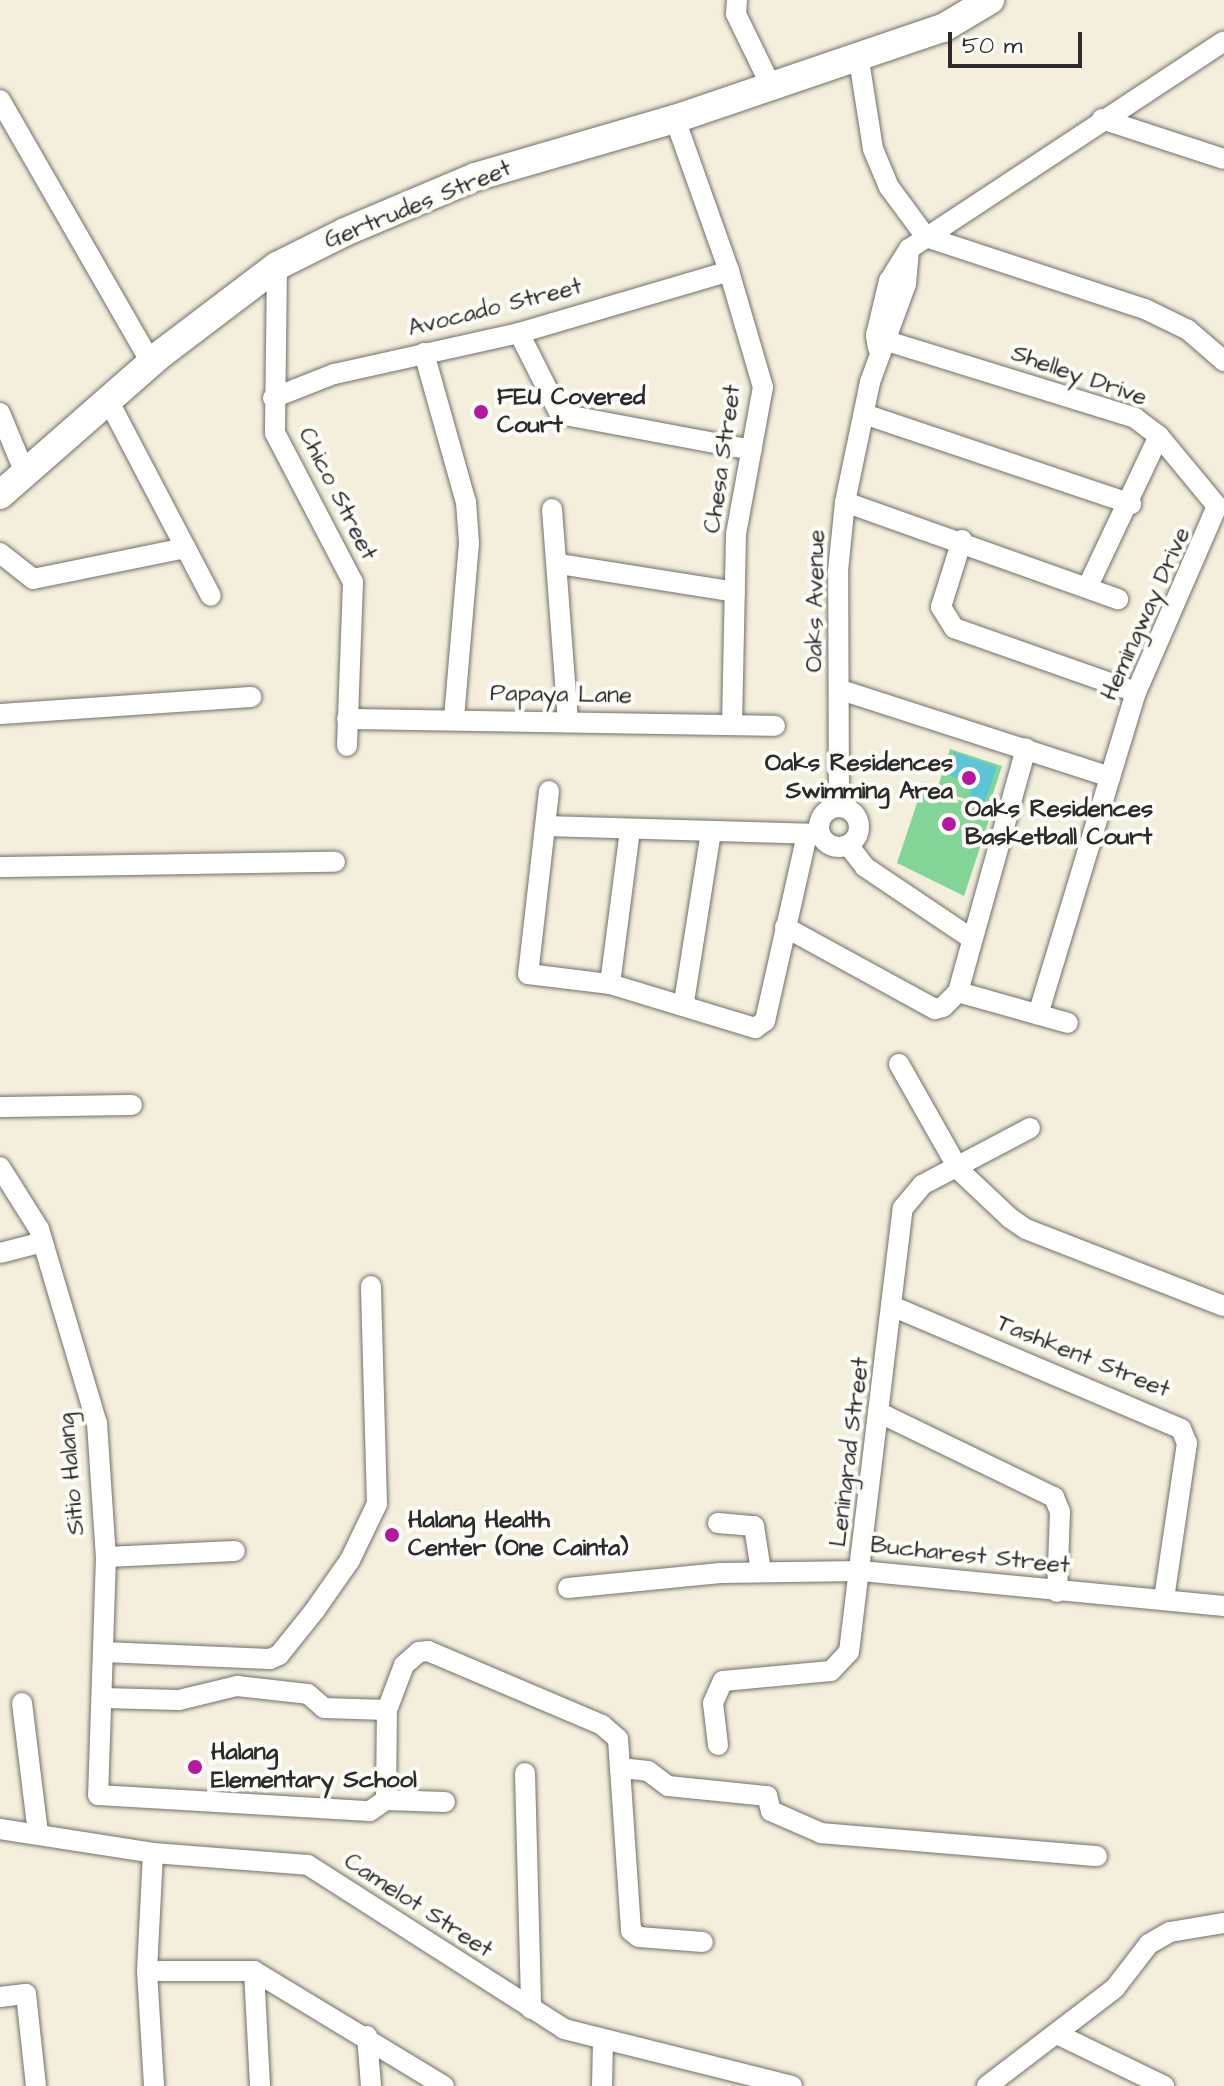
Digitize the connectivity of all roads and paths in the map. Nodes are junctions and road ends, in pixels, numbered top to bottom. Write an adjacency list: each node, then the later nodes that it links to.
1 (737, 0): 5 (street)
2 (990, 0): 4 (street, Gertrudes Street)
3 (1224, 41): 8 (street)
4 (858, 54): 5 (street, Gertrudes Street); 10 (street)
5 (771, 86): 7 (street, Gertrudes Street)
6 (0, 100): 17 (street)
7 (675, 119): 11 (street, Gertrudes Street); 12 (street, Chesa Street)
8 (1102, 119): 9 (street); 10 (street)
9 (1224, 159)
10 (917, 243): 14 (street, Oaks Avenue); 16 (street)
11 (277, 266): 17 (street, Gertrudes Street); 18 (street, Chico Street)
12 (729, 271): 13 (street, Avocado Street); 23 (street, Chesa Street)
13 (519, 333): 15 (street, Avocado Street); 23 (street)
14 (883, 347): 21 (street, Oaks Avenue); 22 (street, Shelley Drive)
15 (424, 353): 18 (street, Avocado Street); 43 (street)
16 (1224, 361)
17 (151, 363): 19 (street, Gertrudes Street)
18 (273, 398): 42 (street, Chico Street)
19 (108, 400): 24 (street, Gertrudes Street); 31 (street)
20 (0, 413): 24 (street)
21 (864, 414): 26 (street, Oaks Avenue); 27 (street)
22 (1159, 436): 27 (street); 29 (street, Shelley Drive)
23 (752, 450): 35 (street, Chesa Street)
24 (25, 473): 25 (street, Gertrudes Street)
25 (0, 495)
26 (845, 502): 30 (street); 38 (street, Oaks Avenue)
27 (1131, 504): 34 (street)
28 (552, 509): 33 (street)
29 (1218, 511): 39 (street, Hemingway Drive)
30 (962, 540): 34 (street); 39 (street)
31 (186, 548): 32 (street); 36 (street)
32 (0, 553)
33 (559, 564): 35 (street); 44 (street)
34 (1088, 586): 37 (street)
35 (735, 592): 45 (street, Chesa Street)
36 (211, 596)
37 (1118, 599)
38 (841, 690): 48 (street); 51 (street, Oaks Avenue)
39 (1136, 692): 49 (street, Hemingway Drive)
40 (251, 697): 41 (street)
41 (0, 714)
42 (347, 719): 43 (street, Papaya Lane); 47 (street, Chico Street)
43 (454, 719): 44 (street, Papaya Lane)
44 (568, 722): 45 (street, Papaya Lane)
45 (732, 725): 46 (street, Papaya Lane)
46 (775, 726)
47 (347, 746)
48 (1026, 748): 49 (street); 60 (street)
49 (1110, 777): 64 (street, Hemingway Drive)
50 (549, 791): 52 (street)
51 (839, 806): 55 (street); 56 (street)
52 (546, 826): 53 (street); 61 (street)
53 (630, 829): 54 (street); 61 (street)
54 (711, 832): 55 (street); 63 (street)
55 (813, 834): 56 (street); 59 (street)
56 (848, 845): 60 (street)
57 (335, 862): 58 (street)
58 (0, 867)
59 (785, 927): 62 (street); 63 (street)
60 (972, 939): 62 (street)
61 (610, 984): 63 (street)
62 (958, 992): 64 (street)
63 (684, 1002)
64 (1038, 1014): 65 (street)
65 (1068, 1023)
66 (899, 1064): 71 (street)
67 (132, 1105): 68 (street)
68 (0, 1107)
69 (1030, 1128): 71 (street, Leningrad Street)
70 (0, 1167): 72 (street, Sitio Halang)
71 (959, 1170): 76 (street); 77 (street, Leningrad Street)
72 (8, 1198): 73 (street, Sitio Halang)
73 (43, 1242): 74 (street); 81 (street, Sitio Halang)
74 (0, 1253)
75 (371, 1286): 88 (street)
76 (1224, 1306)
77 (894, 1307): 78 (street, Leningrad Street); 86 (street, Tashkent Street)
78 (882, 1414): 83 (street, Leningrad Street); 85 (street)
79 (718, 1523): 82 (street)
80 (235, 1551): 81 (street)
81 (106, 1557): 88 (street, Sitio Halang)
82 (761, 1571): 83 (street, Bucharest Street); 84 (street, Bucharest Street)
83 (861, 1571): 85 (street, Bucharest Street); 92 (street, Leningrad Street)
84 (568, 1588)
85 (1057, 1592): 86 (street, Bucharest Street)
86 (1164, 1598): 87 (street, Bucharest Street)
87 (1224, 1606)
88 (104, 1652): 89 (street, Sitio Halang)
89 (103, 1698): 91 (street); 95 (street, Sitio Halang)
90 (22, 1703): 98 (street)
91 (387, 1710): 93 (street); 95 (street)
92 (718, 1745)
93 (620, 1768): 100 (street); 102 (street)
94 (525, 1773): 106 (street)
95 (386, 1800): 96 (street)
96 (445, 1802)
97 (0, 1829): 98 (street, Camelot Street)
98 (38, 1833): 99 (street, Camelot Street)
99 (153, 1853): 103 (street); 106 (street, Camelot Street)
100 (1097, 1856)
101 (1224, 1923): 107 (street)
102 (703, 1942)
103 (147, 1971): 104 (street); 111 (street)
104 (254, 1971): 108 (street); 112 (street)
105 (0, 1997): 110 (street)
106 (531, 2009): 109 (street, Camelot Street)
107 (1059, 2035): 117 (street); 118 (street)
108 (367, 2036): 113 (street); 114 (street)
109 (603, 2043): 115 (street); 116 (street, Camelot Street)
110 (36, 2086)
111 (154, 2086)
112 (260, 2086)
113 (371, 2086)
114 (444, 2086)
115 (602, 2086)
116 (788, 2086)
117 (987, 2086)
118 (1164, 2086)

